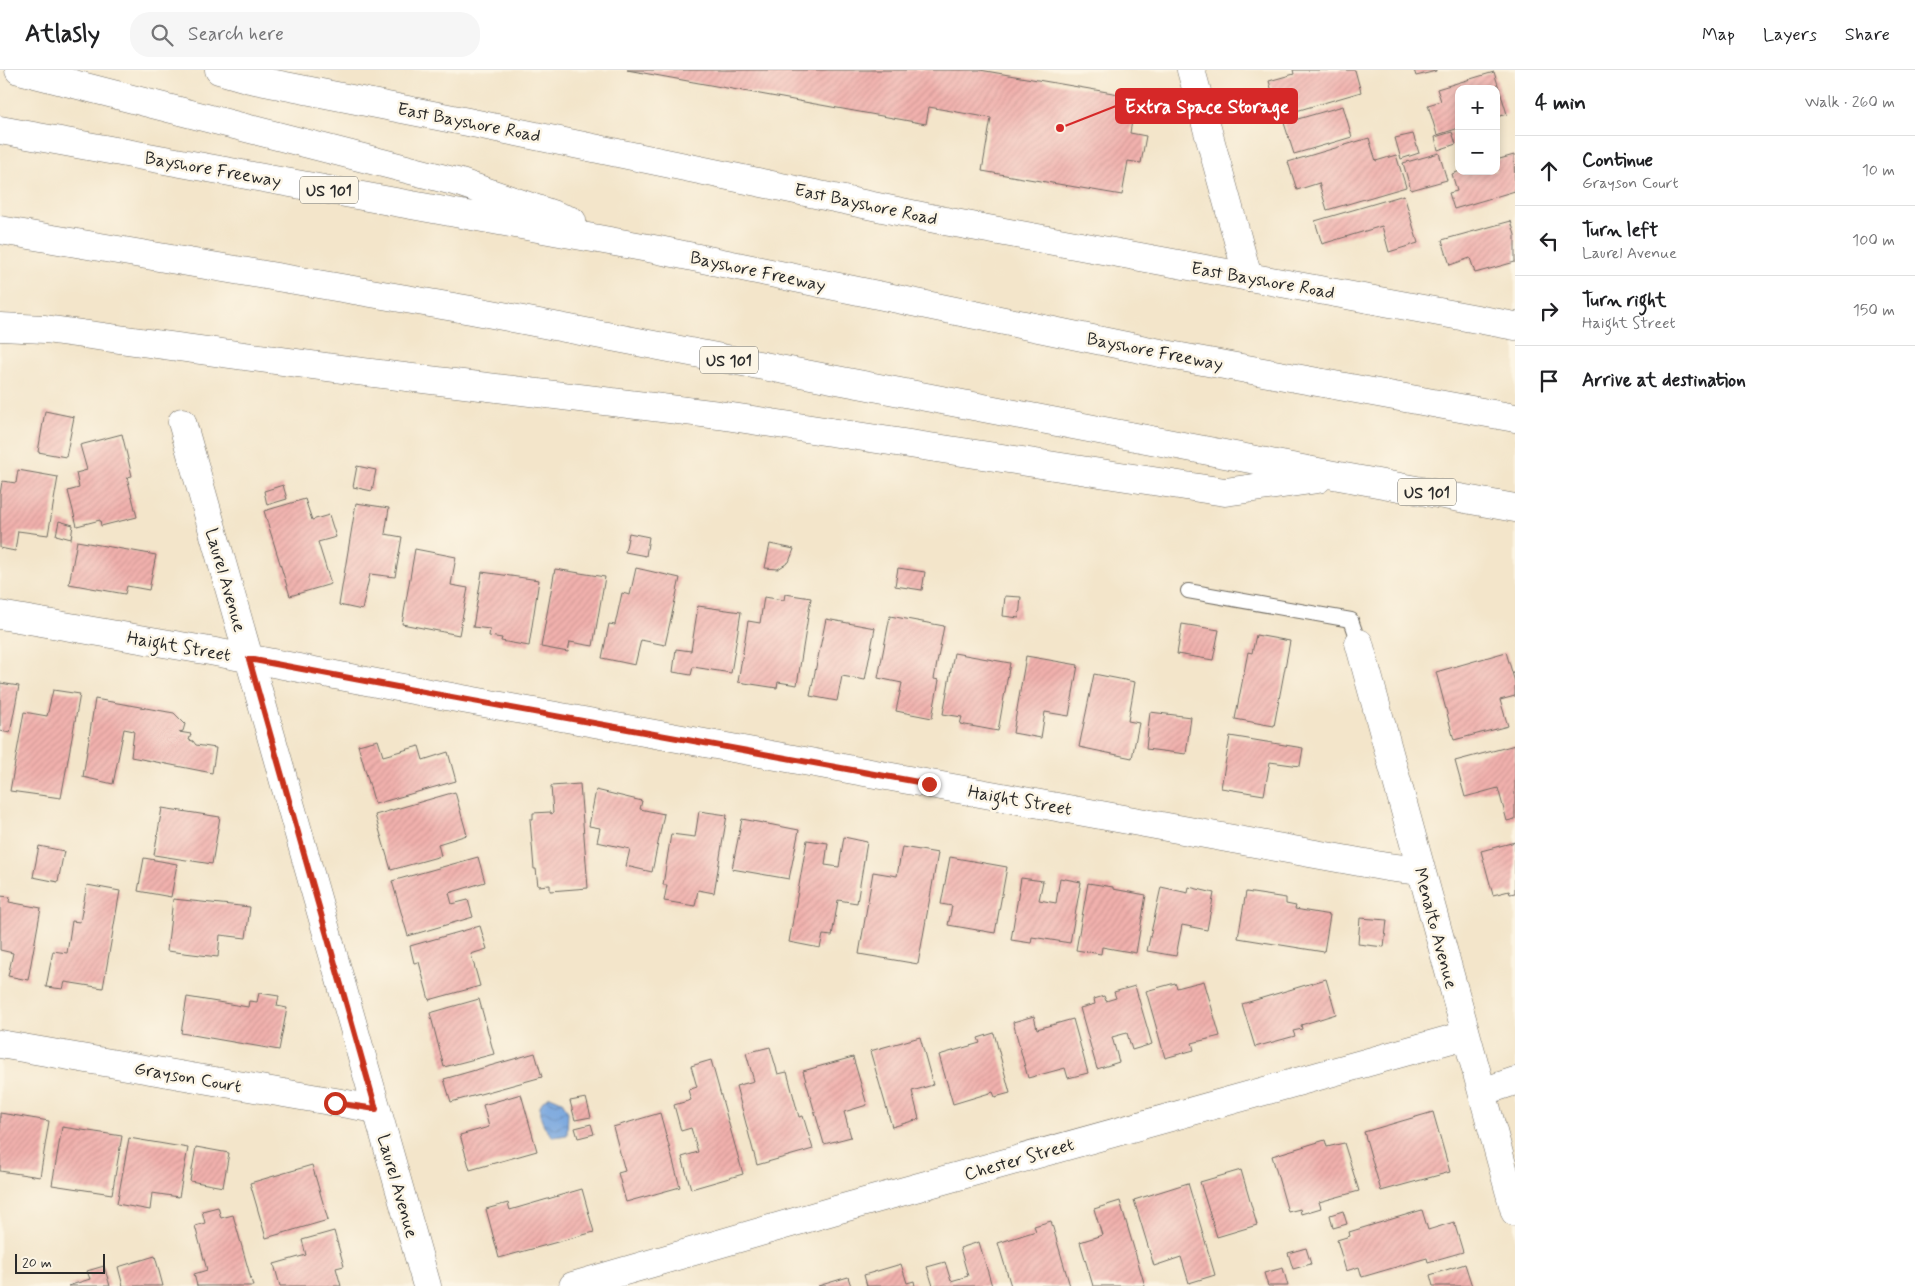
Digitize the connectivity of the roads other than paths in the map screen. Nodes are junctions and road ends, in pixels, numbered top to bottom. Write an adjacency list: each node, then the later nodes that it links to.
1 (19, 70): 7 (main road)
2 (219, 70): 4 (main road, East Bayshore Road)
3 (1191, 70): 8 (main road)
4 (251, 75): 8 (main road, East Bayshore Road)
5 (0, 130): 7 (main road, Bayshore Freeway / US 101)
6 (0, 230): 13 (main road, US 101)
7 (658, 250): 11 (main road, Bayshore Freeway / US 101)
8 (1248, 277): 9 (main road, East Bayshore Road)
9 (1515, 326)
10 (0, 327): 13 (main road)
11 (1515, 418)
12 (182, 422): 18 (main road, Laurel Avenue)
13 (1339, 476): 14 (main road, US 101)
14 (1515, 508)
15 (1188, 591): 17 (lane)
16 (0, 615): 18 (main road, Haight Street)
17 (1358, 643): 19 (main road, Menalto Avenue)
18 (249, 659): 19 (main road, Haight Street); 24 (main road, Laurel Avenue)
19 (1421, 871): 20 (main road, Menalto Avenue)
20 (1466, 1035): 23 (main road, Menalto Avenue); 27 (main road, Chester Street)
21 (0, 1044): 24 (main road, Grayson Court)
22 (1515, 1082): 23 (main road)
23 (1482, 1092): 25 (main road, Menalto Avenue)
24 (376, 1109): 26 (main road, Laurel Avenue)
25 (1515, 1212)
26 (427, 1286)
27 (573, 1286)

